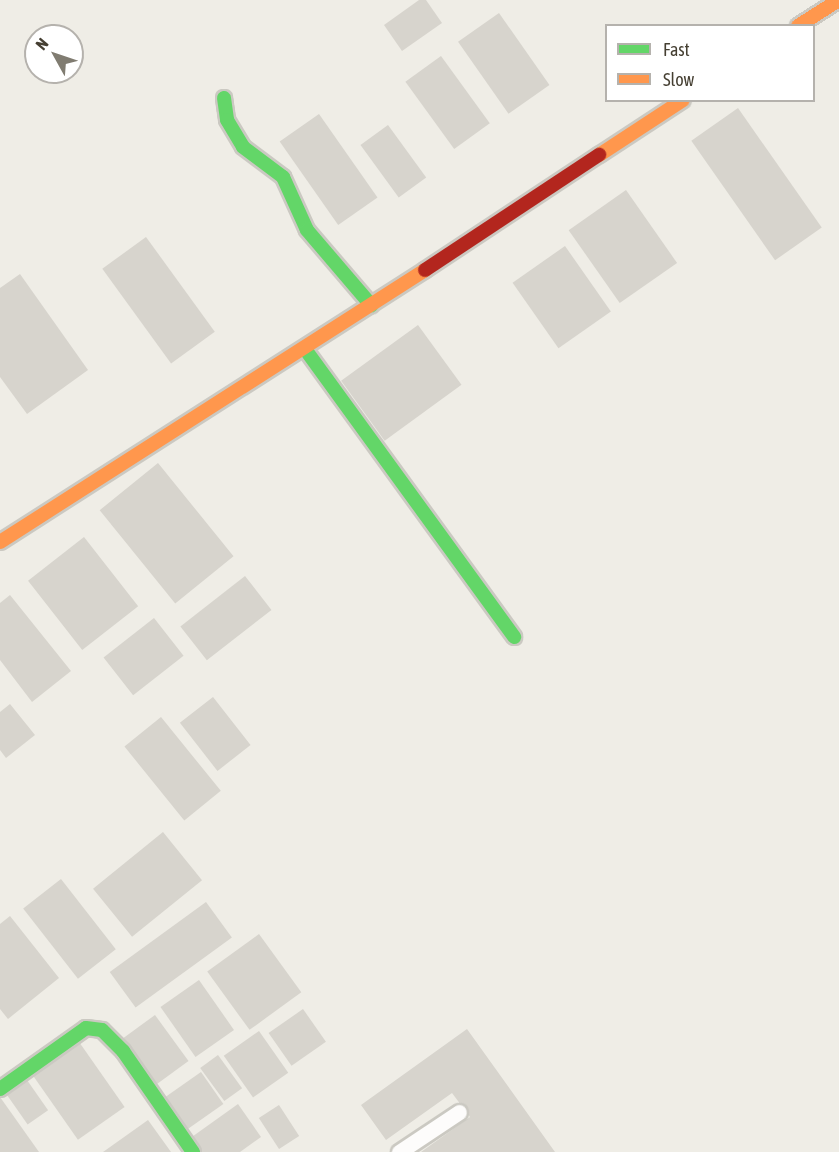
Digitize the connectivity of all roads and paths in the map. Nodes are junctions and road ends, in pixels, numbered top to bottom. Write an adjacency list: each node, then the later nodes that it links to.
1 (839, 0): 2 (street)
2 (801, 24)
3 (224, 98): 5 (street)
4 (680, 102): 5 (street)
5 (371, 305): 6 (street)
6 (305, 349): 7 (street); 8 (street)
7 (0, 542)
8 (514, 637)
9 (0, 1089): 11 (street)
10 (459, 1112): 12 (lane)
11 (193, 1152)
12 (399, 1152)

